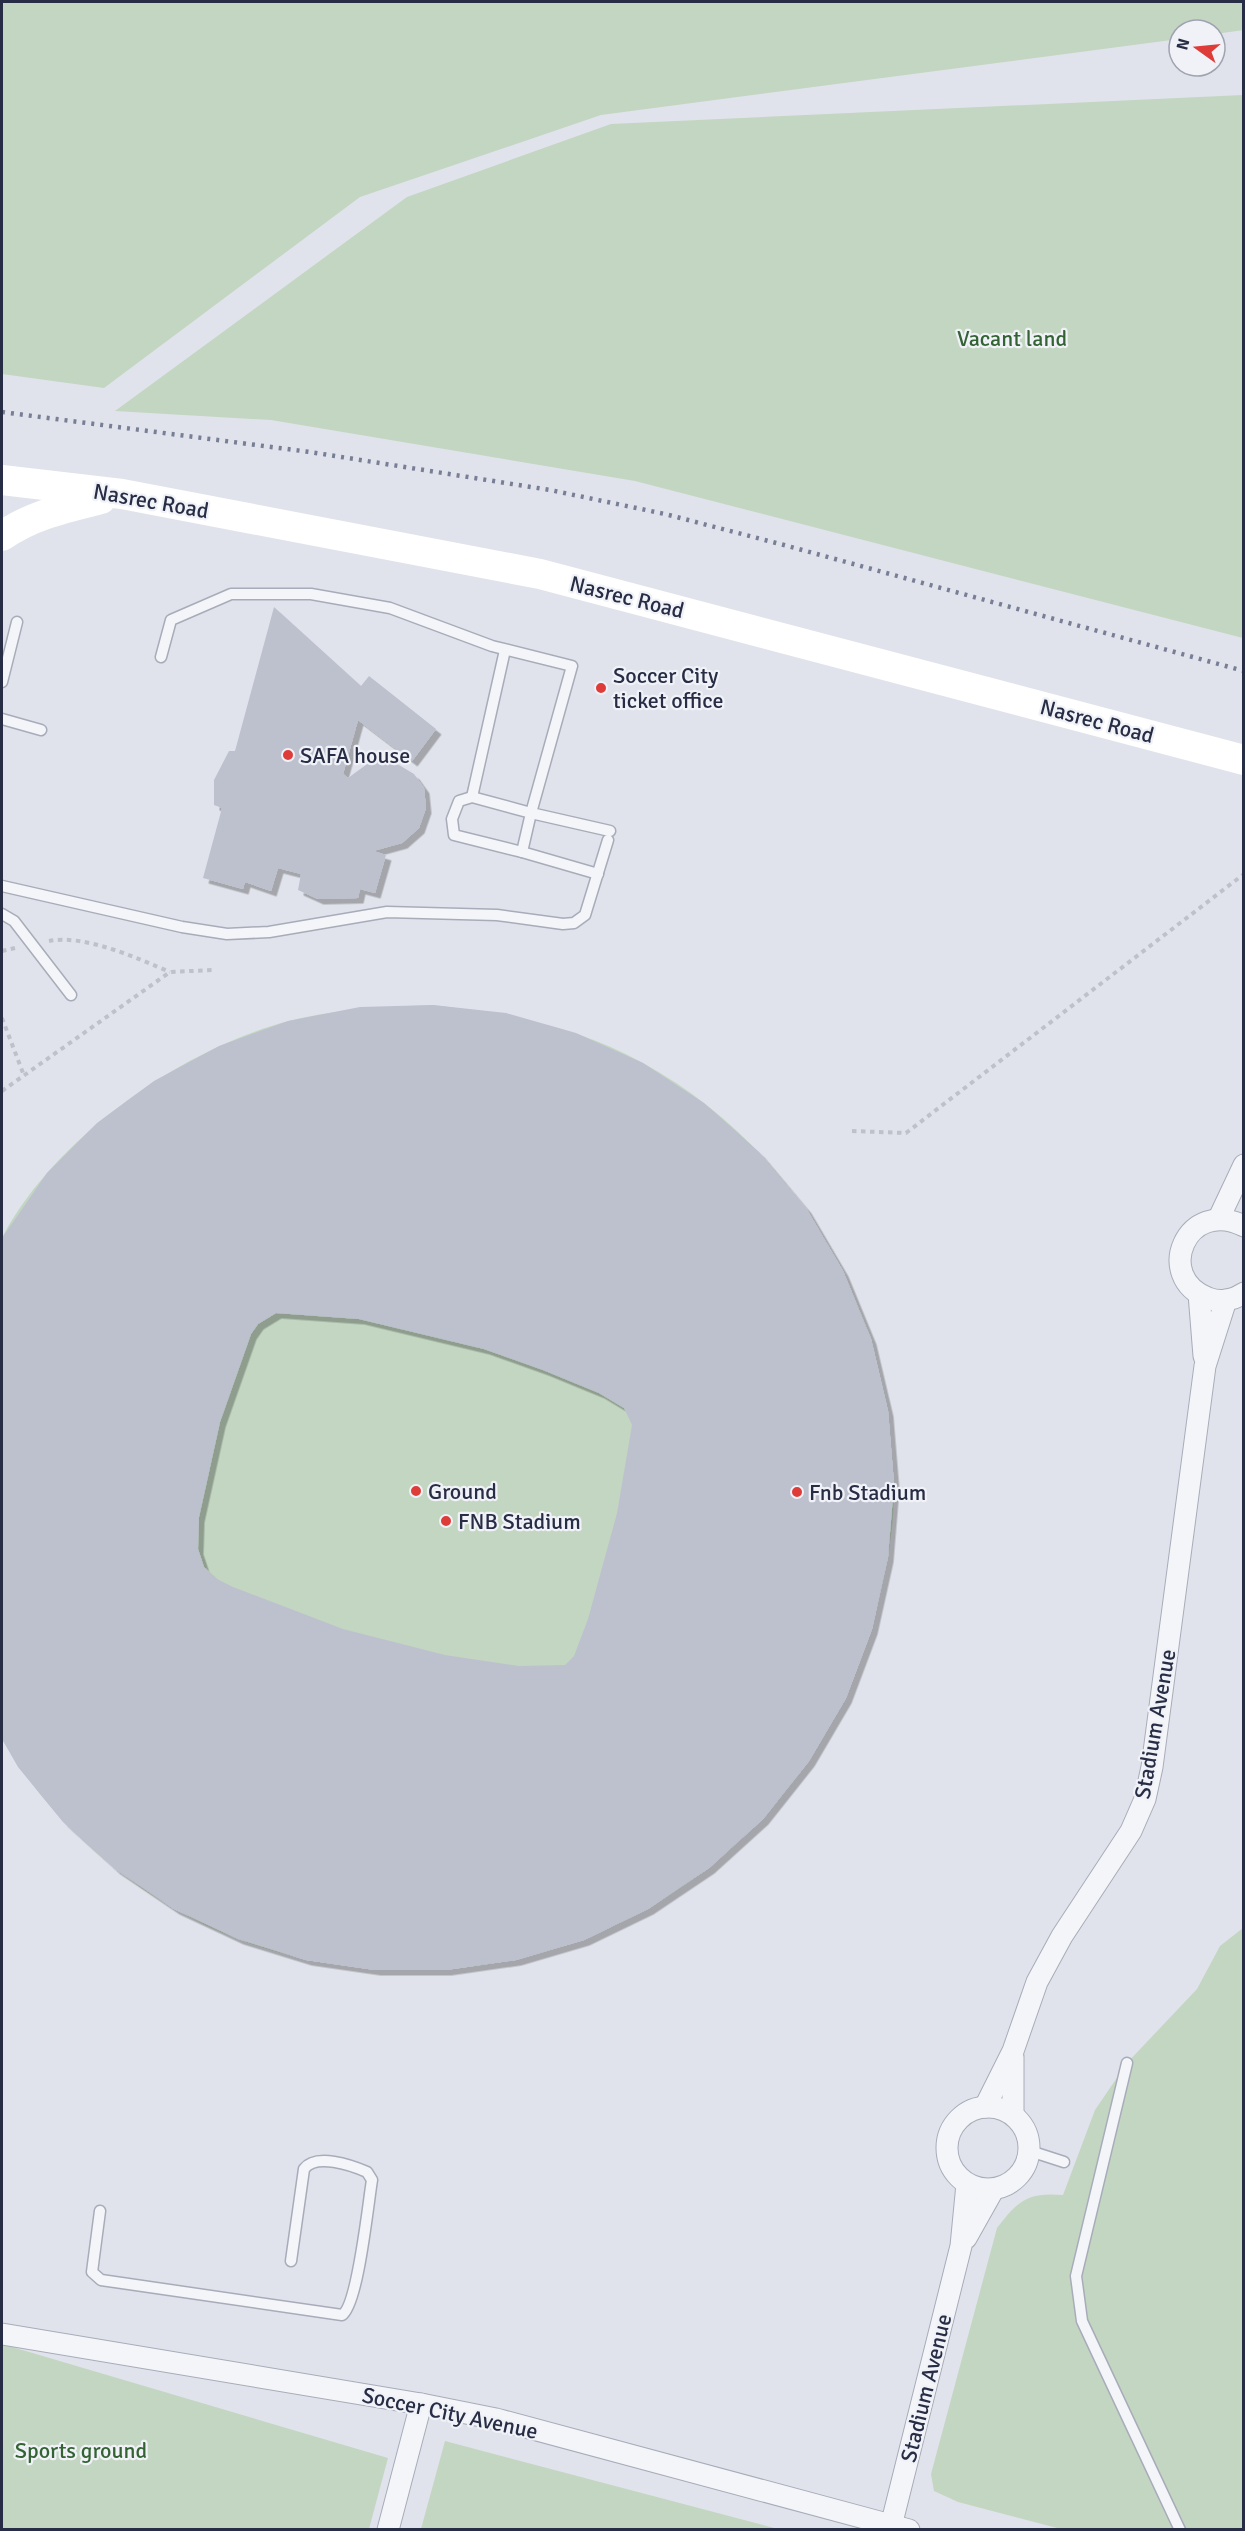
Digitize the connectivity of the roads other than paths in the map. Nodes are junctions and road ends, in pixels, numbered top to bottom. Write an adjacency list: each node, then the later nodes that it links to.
1 (2, 480): 2 (main road, Nasrec Road)
2 (122, 494): 3 (main road); 10 (main road, Nasrec Road)
3 (2, 537)
4 (17, 622): 7 (lane)
5 (505, 650): 6 (lane); 11 (lane); 12 (lane)
6 (161, 657)
7 (2, 682)
8 (2, 719): 9 (lane)
9 (41, 730)
10 (1244, 760)
11 (472, 797): 12 (lane); 13 (lane)
12 (531, 813): 13 (lane); 14 (lane)
13 (522, 852): 14 (lane)
14 (598, 874): 15 (lane)
15 (2, 886)
16 (2, 914): 17 (lane)
17 (71, 995)
18 (1244, 1166): 19 (street)
19 (1218, 1218): 20 (street); 21 (street)
20 (1244, 1226)
21 (1198, 1294): 22 (street); 23 (street, Stadium Avenue)
22 (1235, 1297): 23 (street, Stadium Avenue)
23 (1205, 1366): 24 (street, Stadium Avenue)
24 (1013, 2051): 26 (street, Stadium Avenue); 27 (street, Stadium Avenue)
25 (1127, 2063): 39 (lane)
26 (985, 2107): 27 (street); 30 (street)
27 (1013, 2114): 28 (street)
28 (1030, 2151): 29 (lane); 31 (street)
29 (1064, 2162)
30 (967, 2184): 31 (street); 33 (street, Stadium Avenue)
31 (993, 2190): 33 (street, Stadium Avenue)
32 (100, 2211): 34 (lane)
33 (961, 2246): 37 (street, Stadium Avenue)
34 (291, 2261)
35 (2, 2334): 36 (street, Soccer City Avenue)
36 (421, 2404): 37 (street, Soccer City Avenue); 38 (street)
37 (897, 2528)
38 (388, 2529)
39 (1180, 2529)

